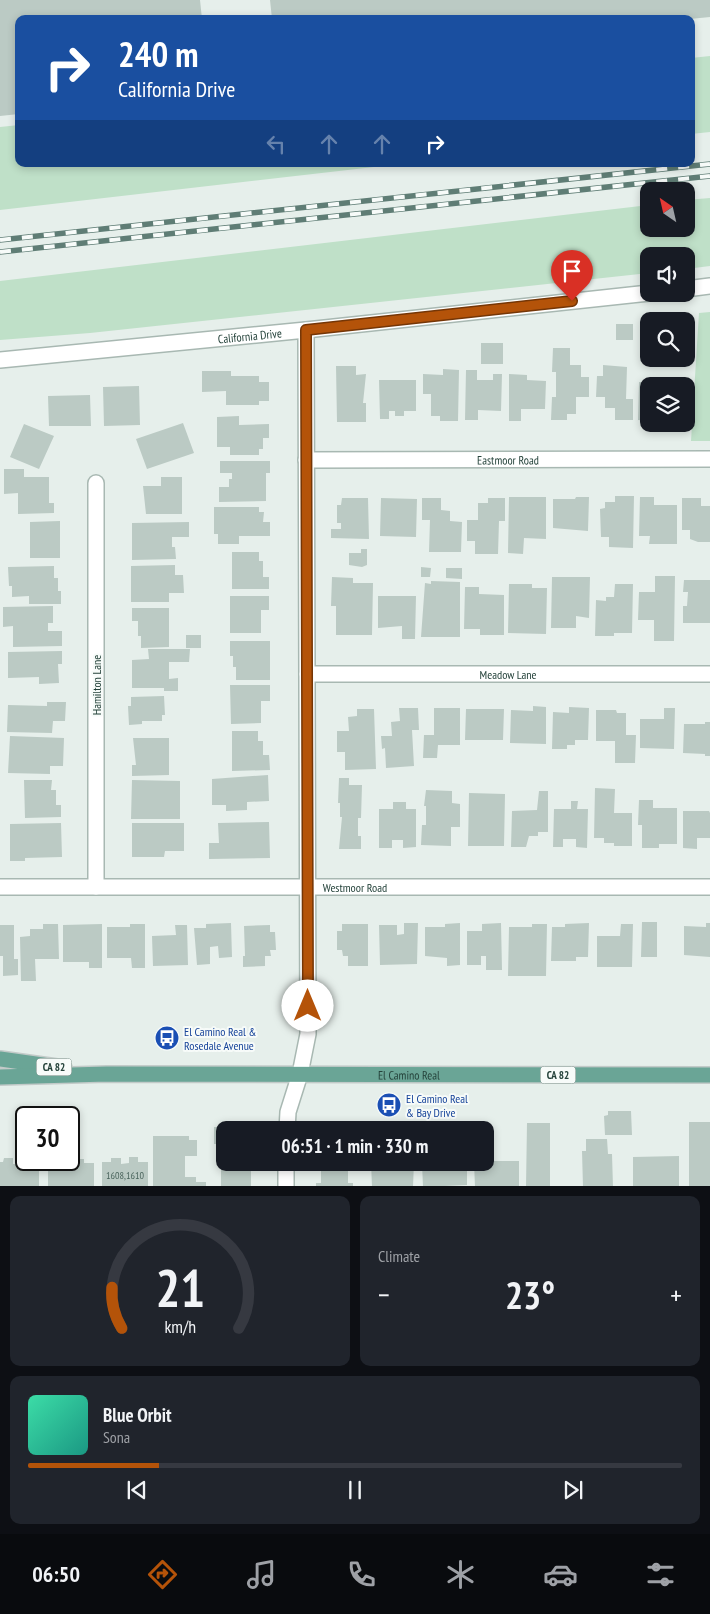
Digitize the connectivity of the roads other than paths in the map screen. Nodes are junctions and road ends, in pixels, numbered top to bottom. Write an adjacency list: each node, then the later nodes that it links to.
1 (710, 286): 2 (street)
2 (695, 287)
3 (640, 294): 4 (street, California Drive)
4 (306, 330): 5 (street, California Drive); 7 (street)
5 (0, 360)
6 (710, 459): 7 (street, Eastmoor Road)
7 (306, 460): 9 (street)
8 (96, 483): 11 (street, Hamilton Lane)
9 (307, 674): 10 (street, Meadow Lane); 12 (street)
10 (710, 674)
11 (96, 887): 12 (street, Westmoor Road); 14 (street, Westmoor Road)
12 (307, 887): 13 (street, Westmoor Road); 17 (street)
13 (710, 887)
14 (0, 888)
15 (0, 1059): 16 (main road, El Camino Real / CA 82)
16 (107, 1074): 17 (main road, El Camino Real / CA 82); 19 (main road, El Camino Real / CA 82)
17 (300, 1074): 18 (main road, El Camino Real / CA 82); 20 (street)
18 (710, 1075)
19 (0, 1077)
20 (288, 1121)
21 (286, 1171): 22 (street)
22 (286, 1186)

